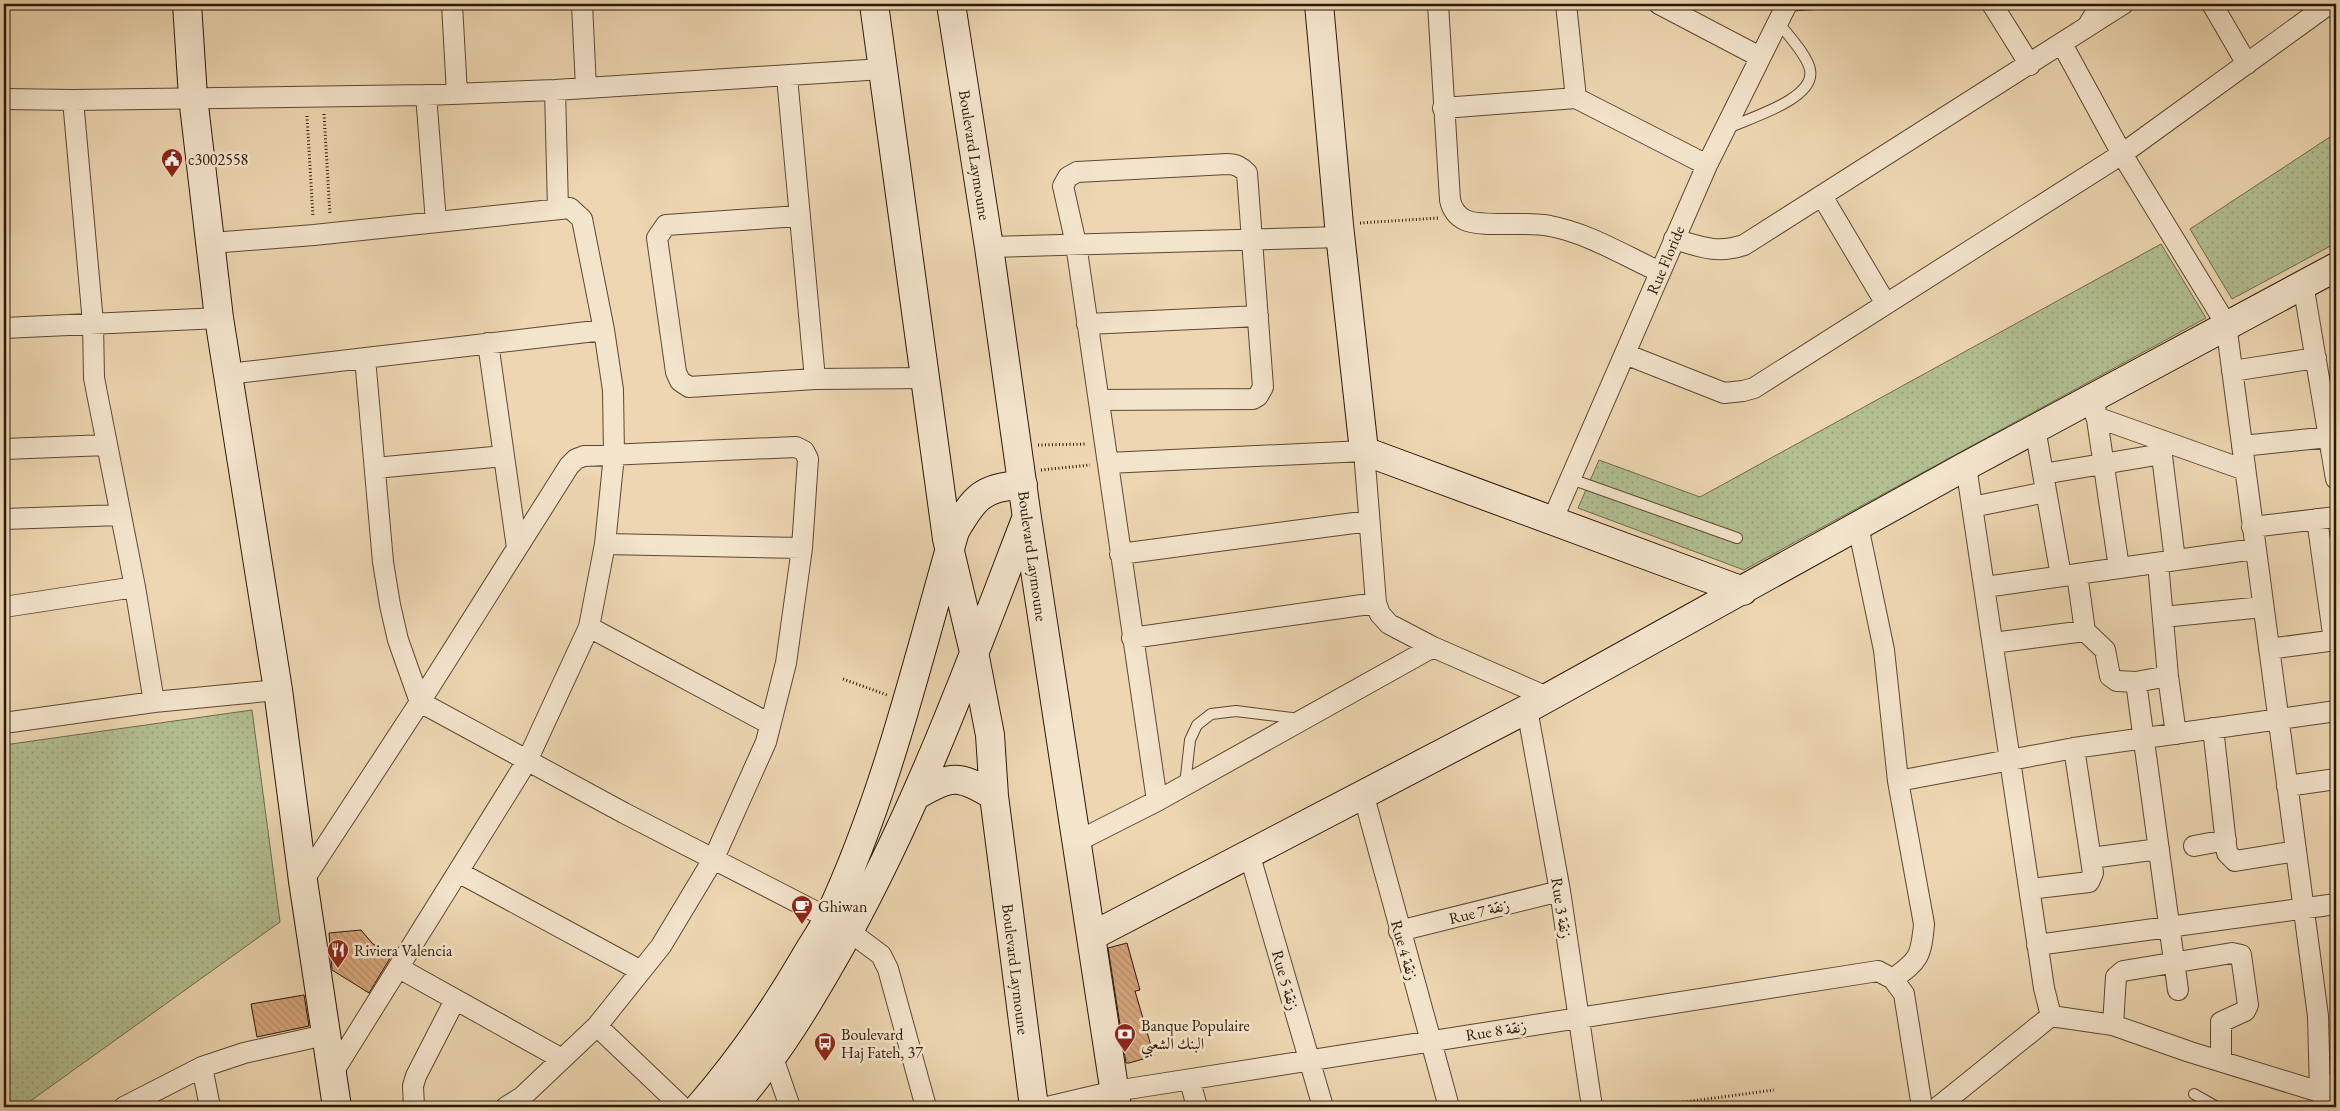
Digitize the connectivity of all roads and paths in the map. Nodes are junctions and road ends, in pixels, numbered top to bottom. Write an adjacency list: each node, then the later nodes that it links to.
1 (187, 4): 28 (street)
2 (452, 4): 25 (street)
3 (582, 4): 23 (street)
4 (874, 4): 21 (street)
5 (952, 4): 47 (street, Boulevard Laymoune)
6 (1319, 4): 41 (street)
7 (1438, 4): 32 (street)
8 (1566, 4): 29 (street)
9 (1659, 4): 18 (street)
10 (1815, 4): 16 (lane)
11 (1992, 4): 20 (street)
12 (2095, 4): 17 (lane)
13 (2123, 4): 17 (street)
14 (2212, 4): 19 (street)
15 (2330, 4): 19 (street)
16 (1784, 11): 18 (street, Rue Floride); 33 (lane)
17 (2070, 39): 20 (street); 34 (street)
18 (1760, 57): 33 (street, Rue Floride)
19 (2247, 64): 34 (street)
20 (2030, 65): 36 (street)
21 (883, 70): 22 (street); 65 (street)
22 (787, 77): 23 (street); 38 (street)
23 (586, 88): 24 (street)
24 (555, 90): 25 (street); 37 (street)
25 (457, 94): 26 (street)
26 (426, 95): 27 (street); 40 (street)
27 (314, 96): 28 (street); 42 (path); 42 (path)
28 (193, 98): 31 (street); 45 (street)
29 (1576, 98): 32 (street); 35 (street)
30 (4, 99): 31 (street)
31 (73, 100): 54 (street)
32 (1443, 108): 39 (street)
33 (1725, 129): 35 (street, Rue Floride)
34 (2122, 154): 51 (street); 56 (street)
35 (1707, 165): 43 (street, Rue Floride)
36 (1822, 196): 43 (street); 51 (street)
37 (558, 209): 40 (street); 58 (street)
38 (799, 216): 66 (street); 66 (street)
39 (1460, 217): 41 (path); 49 (street)
40 (436, 222): 42 (street)
41 (1340, 231): 44 (street); 76 (street)
42 (323, 234): 45 (street)
43 (1674, 239): 49 (street, Rue Floride)
44 (1252, 240): 46 (street); 46 (street); 52 (street)
45 (211, 243): 53 (street)
46 (1076, 244): 47 (street); 55 (street)
47 (989, 247): 83 (street, Boulevard Laymoune)
48 (2336, 267): 50 (street)
49 (1660, 272): 60 (street, Rue Floride)
50 (2303, 284): 56 (street); 62 (street)
51 (1886, 304): 60 (street)
52 (1258, 316): 55 (street); 67 (street)
53 (219, 318): 54 (street); 64 (street)
54 (93, 323): 57 (street); 72 (street)
55 (1087, 324): 67 (street)
56 (2226, 324): 63 (street); 68 (street)
57 (4, 328)
58 (604, 330): 59 (street); 77 (street)
59 (488, 343): 61 (street); 78 (street)
60 (1625, 354): 85 (street, Rue Floride)
61 (365, 358): 64 (street); 82 (street)
62 (2316, 358): 63 (street); 70 (street)
63 (2232, 371): 73 (street)
64 (228, 374): 126 (street)
65 (926, 378): 66 (street); 102 (street)
66 (815, 379)
67 (1098, 400): 71 (street)
68 (2095, 408): 69 (street); 74 (street); 80 (street)
69 (2035, 428): 81 (street); 87 (street)
70 (2329, 437): 73 (street); 86 (street)
71 (1105, 443): 79 (street); 83 (path)
72 (107, 444): 75 (street); 89 (street)
73 (2242, 446): 84 (street)
74 (2161, 447): 80 (street); 84 (street); 104 (street)
75 (4, 449)
76 (1364, 451): 79 (street); 93 (street); 94 (street)
77 (614, 455): 98 (street); 99 (street); 100 (street)
78 (504, 456): 82 (street); 99 (street)
79 (1108, 463): 83 (path); 103 (street)
80 (2103, 464): 87 (street); 105 (street)
81 (1966, 466): 88 (street); 95 (street)
82 (375, 468): 128 (street)
83 (1020, 468): 90 (street, Boulevard Laymoune); 102 (street)
84 (2245, 470): 96 (street)
85 (1570, 479): 94 (street, Rue Floride); 97 (lane)
86 (2336, 480)
87 (2045, 483): 88 (street); 106 (street)
88 (1972, 507): 108 (street)
89 (121, 515): 92 (street); 107 (street)
90 (1027, 518): 122 (street); 151 (street, Boulevard Laymoune)
91 (2327, 518): 96 (street); 113 (street)
92 (4, 519)
93 (1369, 521): 103 (street); 110 (street)
94 (1552, 521): 109 (street)
95 (1858, 526): 109 (street); 143 (street)
96 (2252, 527): 101 (street)
97 (1737, 538)
98 (605, 544): 100 (street); 115 (street)
99 (518, 548): 128 (street)
100 (802, 548): 135 (street)
101 (2255, 549): 104 (street); 112 (street)
102 (949, 552): 122 (street, Boulevard Laymoune); 129 (street)
103 (1120, 554): 117 (street)
104 (2166, 562): 105 (street); 114 (street)
105 (2119, 568): 106 (street)
106 (2069, 575): 108 (street); 116 (street)
107 (135, 587): 111 (street); 127 (street)
108 (1985, 587): 119 (street)
109 (1743, 591): 130 (street)
110 (1376, 602): 117 (street); 120 (street)
111 (4, 607)
112 (2263, 608): 114 (street); 121 (street)
113 (2333, 609): 118 (street)
114 (2163, 617): 123 (street)
115 (589, 627): 135 (street); 141 (street)
116 (2086, 631): 119 (street); 125 (street)
117 (1132, 638): 149 (street)
118 (2335, 641): 121 (street)
119 (1993, 643): 140 (street)
120 (1433, 647): 130 (street); 133 (street)
121 (2268, 650): 132 (street)
122 (974, 652): 147 (street); 148 (street, Boulevard Laymoune)
123 (2168, 676): 125 (street); 137 (street)
124 (843, 679): 129 (path)
125 (2136, 682): 138 (street)
126 (278, 690): 127 (street); 159 (street)
127 (154, 702): 134 (street)
128 (420, 702): 141 (street); 159 (street)
129 (908, 703): 164 (street)
130 (1537, 703): 146 (street); 161 (street, Rue 3 زنقة)
131 (2336, 711): 132 (street)
132 (2278, 719): 136 (street); 145 (street)
133 (1302, 720): 144 (street); 144 (lane)
134 (4, 723)
135 (770, 724): 156 (street)
136 (2213, 728): 137 (street); 150 (street)
137 (2176, 734): 138 (street)
138 (2143, 738): 139 (street); 153 (street)
139 (2074, 748): 140 (street); 157 (street)
140 (2011, 760): 143 (street); 160 (street)
141 (526, 761): 156 (street); 158 (street)
142 (2336, 779): 145 (street)
143 (1898, 781): 172 (street)
144 (1185, 785): 149 (street)
145 (2287, 786): 154 (street)
146 (1363, 793): 155 (street); 166 (street, Rue 4 زنقة)
147 (916, 796): 148 (street); 164 (street)
148 (994, 796): 202 (street, Boulevard Laymoune)
149 (1156, 801): 151 (street)
150 (2226, 840): 152 (street); 154 (street)
151 (1076, 842): 167 (street, Boulevard Laymoune)
152 (2194, 846)
153 (2159, 849): 157 (street); 165 (street)
154 (2296, 851): 163 (street)
155 (1249, 853): 167 (street); 183 (street, Rue 5 زنقة)
156 (714, 858): 164 (street); 171 (street)
157 (2091, 858): 160 (street)
158 (458, 872): 170 (street); 171 (street)
159 (303, 880): 179 (street)
160 (2030, 889): 168 (street)
161 (1560, 891): 166 (street, Rue 7 زنقة); 176 (street, Rue 3 زنقة)
162 (2336, 904): 163 (street)
163 (2303, 908): 165 (street); 190 (street)
164 (839, 924): 181 (street); 198 (street); 201 (street)
165 (2171, 926): 168 (street); 169 (street)
166 (1399, 931): 180 (street, Rue 4 زنقة)
167 (1092, 936): 191 (street, Boulevard Laymoune)
168 (2038, 945): 175 (street)
169 (2174, 962): 173 (street); 177 (street); 184 (street)
170 (399, 968): 174 (street); 186 (street)
171 (641, 971): 178 (street)
172 (1885, 975): 176 (street, Rue 8 زنقة); 209 (street)
173 (2178, 990)
174 (455, 1000): 182 (street); 195 (street)
175 (2051, 1016): 177 (street); 210 (street)
176 (1578, 1017): 180 (street, Rue 8 زنقة); 207 (street, Rue 3 زنقة)
177 (2113, 1025): 184 (street)
178 (597, 1026): 182 (street); 197 (street)
179 (325, 1035): 185 (street); 186 (street)
180 (1431, 1040): 183 (street, Rue 8 زنقة); 206 (street, Rue 4 زنقة)
181 (772, 1055): 199 (street); 200 (street)
182 (562, 1059): 196 (street)
183 (1310, 1060): 187 (street, Rue 8 زنقة); 205 (street, Rue 5 زنقة)
184 (2220, 1061): 190 (street)
185 (202, 1067): 192 (street); 193 (street)
186 (332, 1074): 194 (street)
187 (1190, 1081): 191 (street, Rue 8 زنقة); 204 (street)
188 (1774, 1090): 208 (path)
189 (2194, 1094): 211 (lane)
190 (2328, 1094)
191 (1116, 1099): 203 (street, Rue 8 زنقة)
192 (124, 1107)
193 (210, 1107)
194 (337, 1107)
195 (414, 1107)
196 (506, 1107)
197 (682, 1107)
198 (699, 1107)
199 (732, 1107)
200 (790, 1107)
201 (926, 1107)
202 (1034, 1107)
203 (1046, 1107)
204 (1197, 1107)
205 (1322, 1107)
206 (1449, 1107)
207 (1592, 1107)
208 (1663, 1107)
209 (1922, 1107)
210 (1938, 1107)
211 (2217, 1107)

